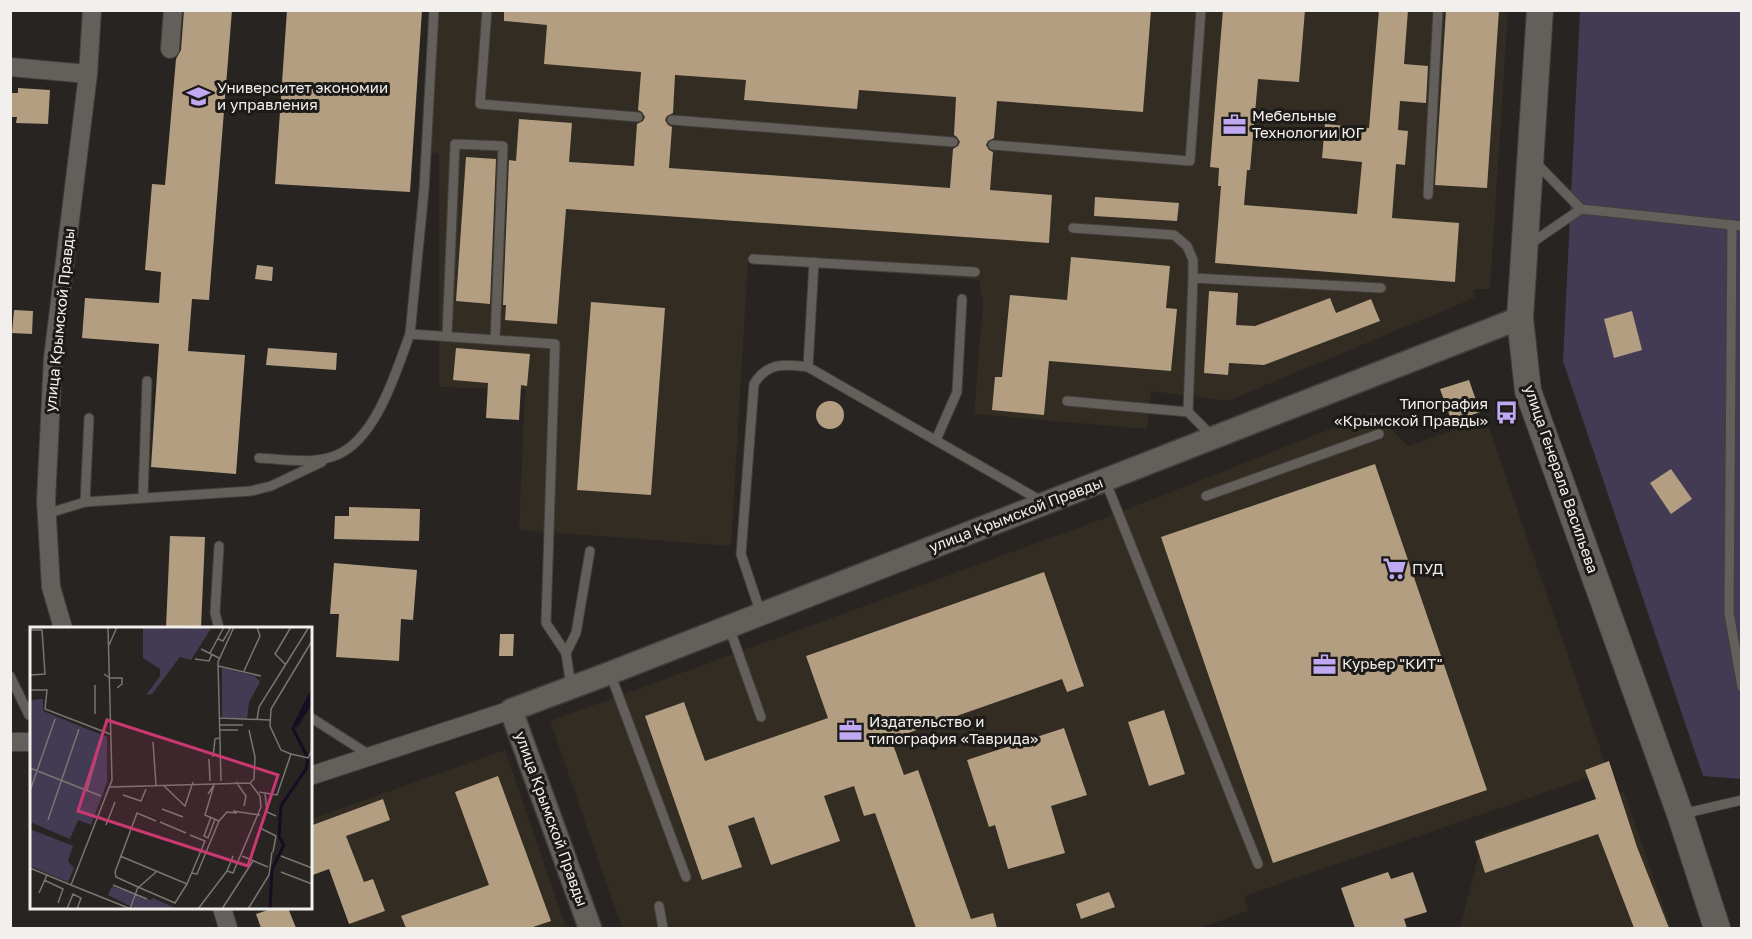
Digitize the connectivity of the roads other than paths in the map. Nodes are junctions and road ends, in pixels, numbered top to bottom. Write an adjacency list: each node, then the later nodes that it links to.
1 (92, 10): 10 (street, улица Крымской Правды)
2 (173, 10): 8 (street)
3 (434, 10): 28 (lane)
4 (487, 10): 11 (lane)
5 (1201, 10): 14 (lane)
6 (1438, 10): 16 (lane)
7 (1540, 10): 15 (main road, улица Генерала Васильева)
8 (170, 49)
9 (10, 67): 10 (street)
10 (88, 74): 46 (street, улица Крымской Правды)
11 (638, 117)
12 (672, 120): 13 (lane)
13 (953, 142)
14 (993, 145)
15 (1530, 158): 17 (lane); 27 (main road, улица Генерала Васильева)
16 (1428, 195)
17 (1581, 209): 18 (lane); 20 (lane)
18 (1737, 225): 56 (lane)
19 (1073, 228): 24 (lane)
20 (1528, 245)
21 (753, 259): 22 (lane)
22 (814, 262): 23 (lane); 31 (lane)
23 (975, 272)
24 (1193, 278): 25 (lane); 34 (lane)
25 (1381, 288)
26 (962, 299): 38 (lane)
27 (1520, 318): 37 (street, улица Крымской Правды); 67 (main road, улица Генерала Васильева)
28 (410, 334): 29 (lane); 39 (lane)
29 (447, 336): 30 (lane); 30 (lane)
30 (495, 340): 53 (lane)
31 (808, 367): 38 (lane); 49 (lane)
32 (147, 381): 43 (lane)
33 (1067, 400): 34 (lane)
34 (1188, 412): 37 (lane)
35 (89, 418): 44 (lane)
36 (1379, 434): 42 (lane)
37 (1214, 438): 41 (street, улица Крымской Правды)
38 (936, 440): 45 (lane)
39 (338, 454): 40 (lane); 43 (lane)
40 (258, 458)
41 (1105, 480): 45 (street, улица Крымской Правды); 68 (lane)
42 (1206, 496)
43 (143, 497): 44 (lane)
44 (85, 502): 46 (lane)
45 (1045, 503): 49 (street, улица Крымской Правды)
46 (46, 514): 50 (street, улица Крымской Правды)
47 (219, 546): 51 (lane)
48 (590, 551): 53 (lane)
49 (761, 615): 52 (street, улица Крымской Правды)
50 (63, 627)
51 (219, 627)
52 (729, 627): 54 (street, улица Крымской Правды); 60 (lane)
53 (566, 653): 57 (lane)
54 (610, 673): 57 (street, улица Крымской Правды); 69 (lane)
55 (10, 676): 59 (lane)
56 (1742, 687)
57 (571, 688): 58 (street, улица Крымской Правды)
58 (511, 710): 64 (street, улица Крымской Правды); 73 (street, улица Крымской Правды)
59 (30, 712)
60 (761, 717)
61 (312, 718): 64 (lane)
62 (10, 742): 63 (street)
63 (30, 742)
64 (371, 756): 65 (street, улица Крымской Правды)
65 (312, 775)
66 (1742, 800): 67 (lane)
67 (1680, 814): 75 (main road, улица Генерала Васильева)
68 (1258, 864)
69 (686, 877)
70 (659, 906): 74 (lane)
71 (222, 909): 72 (street)
72 (228, 928)
73 (590, 928)
74 (663, 928)
75 (1717, 928)

